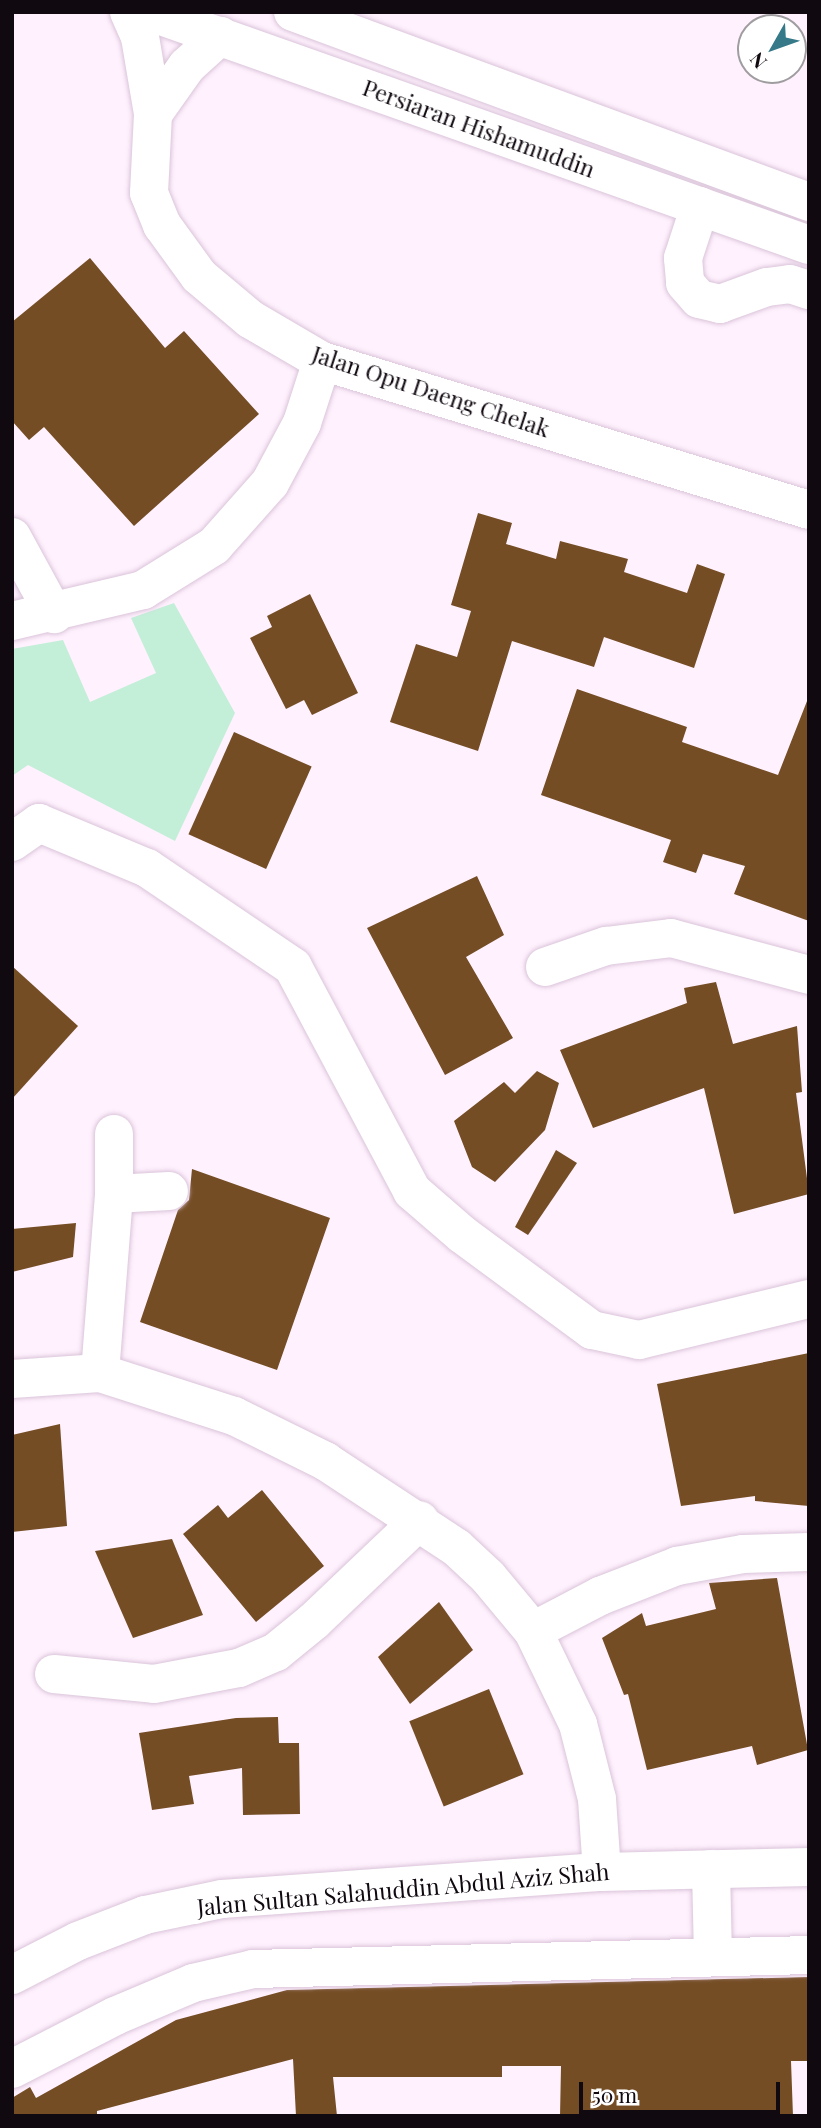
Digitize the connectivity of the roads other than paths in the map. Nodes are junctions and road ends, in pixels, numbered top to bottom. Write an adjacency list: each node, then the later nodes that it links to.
1 (129, 12): 5 (street, Jalan Opu Daeng Chelak)
2 (150, 12): 4 (street, Persiaran Hishamuddin)
3 (293, 12): 6 (street, Persiaran Hishamuddin)
4 (220, 36): 5 (street); 7 (street, Persiaran Hishamuddin)
5 (153, 114): 10 (street, Jalan Opu Daeng Chelak)
6 (809, 202)
7 (700, 206): 8 (street, Persiaran Hishamuddin); 9 (street)
8 (809, 245)
9 (809, 290)
10 (322, 361): 11 (street, Jalan Opu Daeng Chelak); 13 (street)
11 (809, 510)
12 (12, 537): 13 (street)
13 (54, 614): 14 (street)
14 (12, 621)
15 (12, 842): 21 (street)
16 (545, 967): 17 (street)
17 (809, 975)
18 (114, 1134): 20 (street)
19 (169, 1191): 20 (street)
20 (114, 1194): 22 (street)
21 (809, 1299)
22 (100, 1373): 23 (street); 24 (street)
23 (12, 1379)
24 (420, 1520): 26 (street); 27 (street)
25 (809, 1552): 26 (street)
26 (533, 1631): 30 (street)
27 (54, 1674)
28 (809, 1867): 29 (street, Jalan Sultan Salahuddin Abdul Aziz Shah)
29 (711, 1869): 30 (street, Jalan Sultan Salahuddin Abdul Aziz Shah); 31 (street)
30 (602, 1872): 33 (street, Jalan Sultan Salahuddin Abdul Aziz Shah)
31 (713, 1955): 32 (street); 34 (street)
32 (809, 1955)
33 (12, 1975)
34 (12, 2069)

